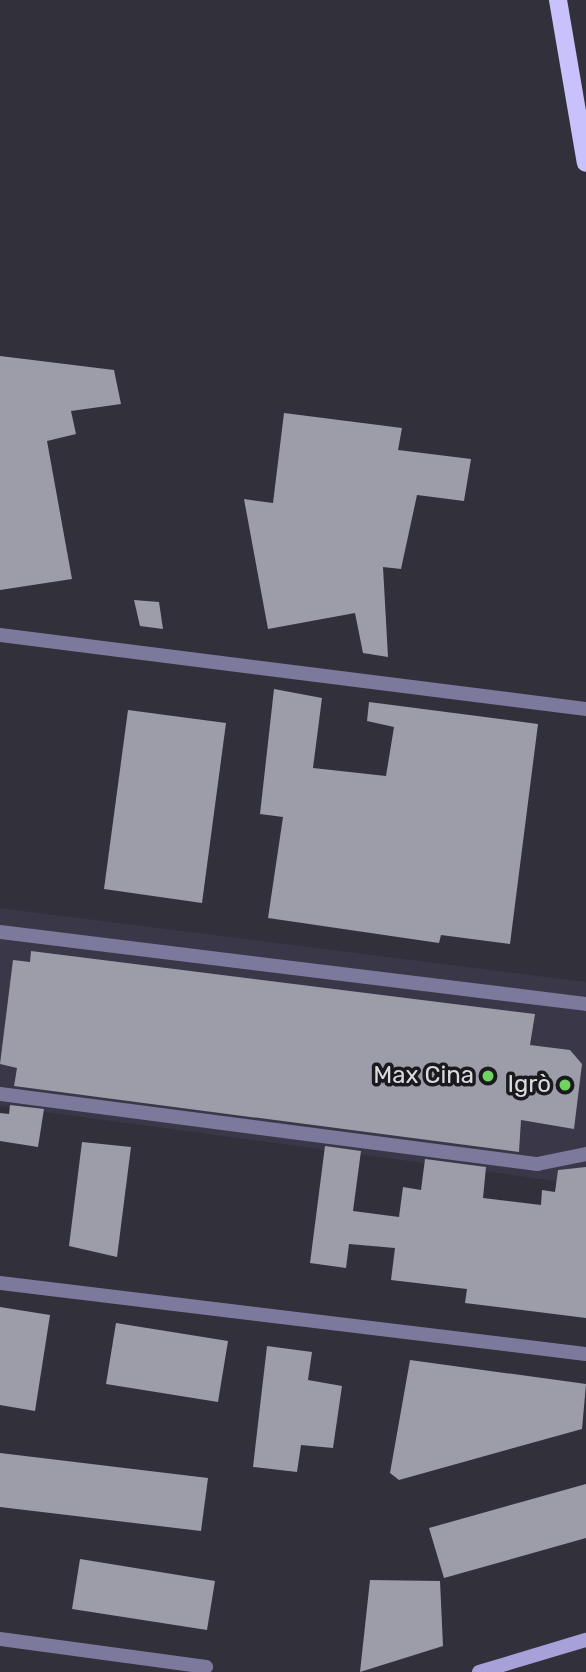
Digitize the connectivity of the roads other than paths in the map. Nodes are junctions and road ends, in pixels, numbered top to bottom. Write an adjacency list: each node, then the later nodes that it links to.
1 (558, 0): 2 (main road)
2 (586, 163)
3 (0, 635): 4 (street)
4 (586, 709)
5 (0, 932): 6 (street)
6 (586, 1004)
7 (0, 1094): 8 (street)
8 (586, 1154)
9 (0, 1283): 10 (street)
10 (586, 1354)
11 (0, 1639): 13 (street)
12 (586, 1640): 14 (street)
13 (206, 1667)
14 (479, 1672)

